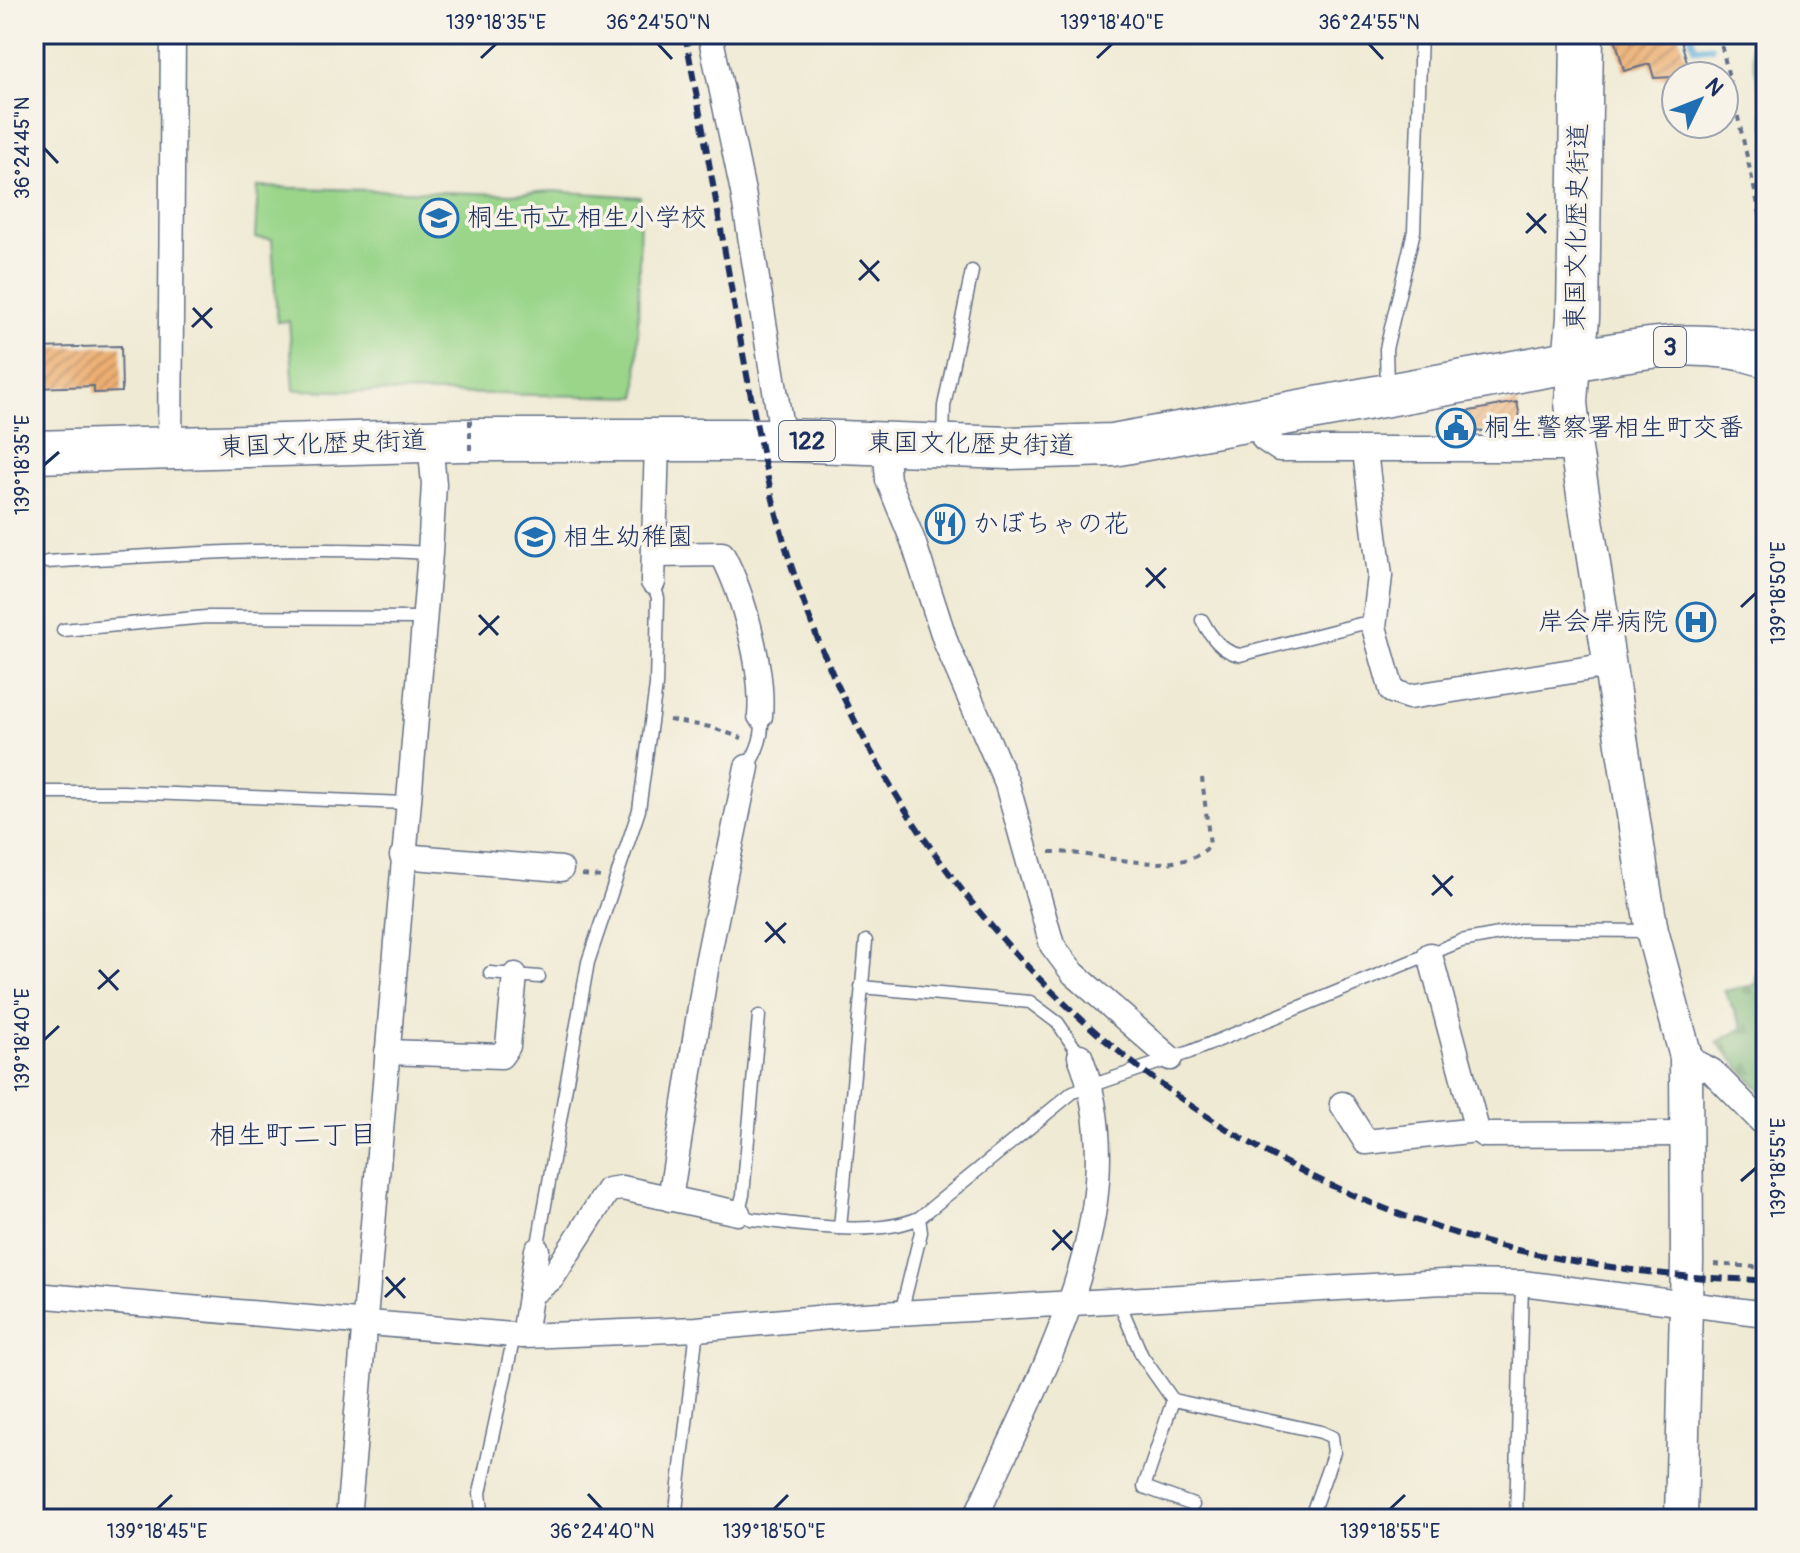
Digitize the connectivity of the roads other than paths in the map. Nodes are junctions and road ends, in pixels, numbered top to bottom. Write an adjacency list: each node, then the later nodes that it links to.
1 (173, 34): 16 (street)
2 (710, 34): 10 (street)
3 (1421, 34): 8 (lane)
4 (1582, 34): 7 (highway, 東国文化歴史街道)
5 (972, 271): 13 (lane)
6 (1766, 357): 7 (main road, 3)
7 (1574, 361): 8 (highway, 東国文化歴史街道 / 122); 15 (street)
8 (1388, 394): 9 (highway, 東国文化歴史街道 / 122)
9 (1258, 416): 13 (highway, 東国文化歴史街道 / 122); 17 (street)
10 (783, 440): 11 (highway, 東国文化歴史街道 / 122); 12 (highway, 東国文化歴史街道 / 122)
11 (657, 442): 14 (highway, 東国文化歴史街道 / 122); 20 (street)
12 (885, 443): 13 (highway, 東国文化歴史街道 / 122); 44 (street)
13 (943, 445)
14 (450, 446): 16 (highway, 東国文化歴史街道 / 122); 19 (street)
15 (1576, 449): 17 (street); 27 (street)
16 (170, 450): 18 (highway, 東国文化歴史街道 / 122)
17 (1365, 451): 25 (street)
18 (34, 452)
19 (430, 553): 21 (lane); 23 (street)
20 (655, 555): 22 (street); 28 (street)
21 (47, 562)
22 (653, 582): 54 (lane)
23 (423, 618): 26 (lane); 31 (street)
24 (1202, 620): 25 (lane)
25 (1374, 627): 27 (street)
26 (63, 630)
27 (1610, 665): 34 (street)
28 (760, 716): 29 (lane)
29 (747, 767): 50 (street)
30 (34, 792): 31 (lane)
31 (406, 803): 32 (street)
32 (402, 856): 33 (street); 41 (street)
33 (561, 869)
34 (1652, 931): 36 (lane); 43 (street)
35 (866, 941): 39 (lane)
36 (1430, 955): 44 (lane); 48 (street)
37 (490, 973): 38 (lane)
38 (527, 976): 41 (street)
39 (861, 987): 42 (lane); 53 (lane)
40 (759, 1016): 51 (lane)
41 (387, 1052): 63 (street)
42 (1080, 1056): 45 (street)
43 (1686, 1057): 47 (street); 49 (street)
44 (1170, 1058): 45 (lane)
45 (1091, 1083): 52 (lane); 59 (street)
46 (1342, 1104): 48 (street)
47 (1766, 1126)
48 (1477, 1130): 49 (street)
49 (1687, 1134): 60 (street)
50 (670, 1199): 51 (street); 57 (street)
51 (738, 1213): 53 (lane)
52 (919, 1218): 53 (lane); 61 (lane)
53 (840, 1228)
54 (537, 1250): 57 (street)
55 (1522, 1283): 58 (street); 60 (street); 73 (lane)
56 (34, 1295): 63 (street)
57 (530, 1295): 65 (street)
58 (1118, 1300): 59 (street); 66 (lane)
59 (1068, 1303): 61 (street); 71 (street)
60 (1684, 1304): 62 (street); 74 (street)
61 (901, 1313): 64 (street)
62 (1766, 1314)
63 (364, 1322): 65 (street); 68 (street)
64 (697, 1329): 65 (street); 70 (lane)
65 (519, 1336): 69 (lane)
66 (1173, 1400): 67 (lane); 72 (lane)
67 (1193, 1505)
68 (348, 1519)
69 (483, 1519)
70 (675, 1519)
71 (975, 1519)
72 (1310, 1519)
73 (1516, 1519)
74 (1681, 1519)

